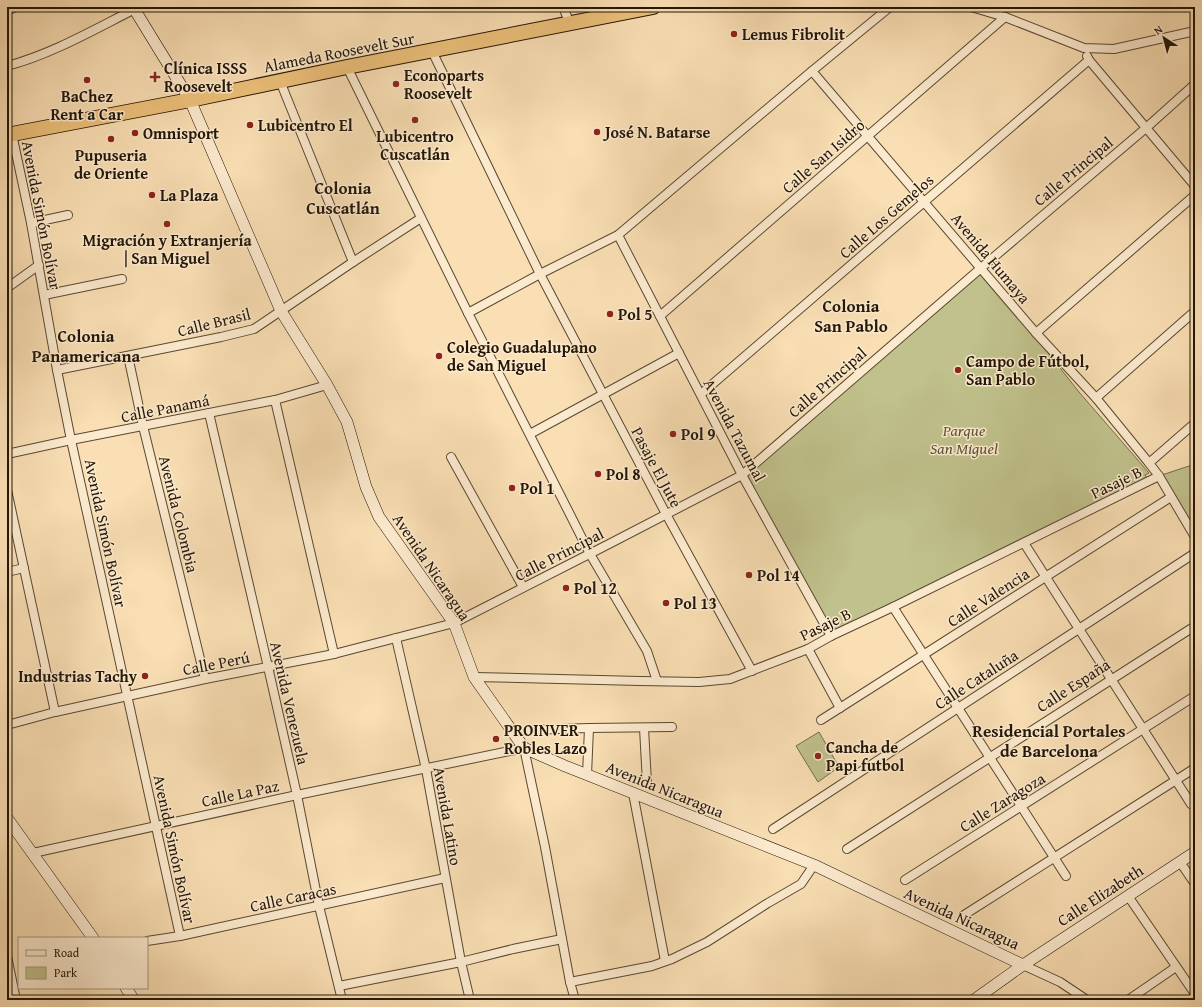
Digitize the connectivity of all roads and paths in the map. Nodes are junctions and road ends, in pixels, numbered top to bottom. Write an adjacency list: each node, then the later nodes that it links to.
1 (16, 7): 7 (street)
2 (563, 7): 9 (street)
3 (654, 7): 9 (highway, Alameda Roosevelt Sur)
4 (890, 7): 16 (street)
5 (971, 7): 8 (street)
6 (134, 8): 14 (street); 19 (street, Avenida Nicaragua)
7 (7, 11)
8 (1005, 17): 11 (street); 22 (street, Calle San Isidro)
9 (570, 24): 12 (highway, Alameda Roosevelt Sur)
10 (1195, 31): 11 (street)
11 (1084, 48): 13 (street)
12 (432, 51): 15 (highway, Alameda Roosevelt Sur); 33 (street, Pasaje El Jute)
13 (1089, 60): 20 (street); 25 (street, Calle Los Gemelos)
14 (7, 66)
15 (346, 67): 17 (highway, Alameda Roosevelt Sur); 27 (street)
16 (812, 71): 22 (street, Avenida Humaya); 29 (street)
17 (280, 81): 19 (highway, Alameda Roosevelt Sur); 30 (street)
18 (1195, 84): 20 (street, Calle Principal)
19 (190, 100): 21 (highway, Alameda Roosevelt Sur); 37 (street, Avenida Nicaragua)
20 (1146, 128): 23 (street); 32 (street, Calle Principal)
21 (9, 134): 28 (street, Avenida Simón Bolívar)
22 (868, 136): 25 (street, Avenida Humaya); 40 (street, Calle San Isidro)
23 (1195, 186)
24 (1195, 195): 41 (street)
25 (924, 202): 32 (street, Avenida Humaya); 47 (street, Calle Los Gemelos)
26 (68, 215): 28 (street)
27 (421, 218): 30 (street, Calle Brasil); 39 (street)
28 (31, 223): 31 (street, Avenida Simón Bolívar)
29 (618, 236): 33 (street); 40 (street, Avenida Tazumal)
30 (353, 262): 37 (street, Calle Brasil)
31 (39, 265): 35 (street); 36 (street, Avenida Simón Bolívar)
32 (981, 268): 41 (street, Avenida Humaya); 58 (street, Calle Principal)
33 (540, 274): 39 (street); 46 (street, Pasaje El Jute)
34 (122, 279): 36 (street)
35 (7, 288)
36 (44, 295): 44 (street, Avenida Simón Bolívar)
37 (281, 311): 43 (street, Calle Brasil); 45 (street, Avenida Nicaragua)
38 (1195, 311): 48 (street)
39 (468, 313): 53 (street)
40 (660, 316): 42 (street, Avenida Tazumal)
41 (1036, 333): 48 (street, Avenida Humaya)
42 (679, 353): 46 (street); 47 (street, Avenida Tazumal)
43 (128, 356): 44 (street, Calle Brasil); 52 (street, Avenida Colombia)
44 (57, 370): 54 (street, Avenida Simón Bolívar)
45 (327, 386): 49 (street, Calle Panamá); 72 (street, Avenida Nicaragua)
46 (603, 394): 53 (street); 62 (street, Pasaje El Jute)
47 (701, 394): 58 (street, Avenida Tazumal)
48 (1096, 398): 57 (street, Avenida Humaya)
49 (275, 400): 50 (street, Calle Panamá); 78 (street)
50 (209, 413): 52 (street, Calle Panamá); 80 (street, Avenida Venezuela)
51 (1195, 422): 57 (street)
52 (143, 426): 54 (street, Calle Panamá); 83 (street, Avenida Colombia)
53 (530, 434): 66 (street)
54 (71, 440): 55 (street, Calle Panamá); 86 (street, Avenida Simón Bolívar)
55 (7, 454)
56 (451, 457): 70 (street)
57 (1149, 463): 59 (street, Avenida Humaya)
58 (742, 475): 62 (street, Calle Principal); 75 (street, Avenida Tazumal)
59 (1159, 476): 61 (street, Avenida Humaya); 64 (street, Pasaje B)
60 (7, 490): 67 (street)
61 (1171, 497): 63 (street, Avenida Humaya); 69 (street, Calle Valencia)
62 (666, 514): 66 (street, Calle Principal); 81 (street, Pasaje El Jute)
63 (1195, 537)
64 (1024, 543): 69 (street); 71 (street, Pasaje B)
65 (1195, 553): 74 (street, Calle Cataluña)
66 (590, 554): 70 (street, Calle Principal); 85 (street)
67 (24, 568): 68 (street); 90 (street)
68 (7, 572)
69 (1045, 577): 74 (street); 79 (street, Calle Valencia)
70 (523, 587): 72 (street, Calle Principal)
71 (893, 607): 75 (street, Pasaje B); 79 (street)
72 (454, 623): 76 (street, Calle Perú); 82 (street, Avenida Nicaragua)
73 (1195, 626): 84 (street, Calle España)
74 (1078, 629): 84 (street); 89 (street, Calle Cataluña)
75 (832, 636): 77 (street, Pasaje B)
76 (396, 638): 78 (street, Calle Perú); 101 (street, Avenida Latino)
77 (808, 648): 81 (street, Pasaje B); 88 (street)
78 (334, 654): 80 (street, Calle Perú)
79 (923, 655): 88 (street, Calle Valencia); 89 (street)
80 (268, 667): 83 (street, Calle Perú); 106 (street, Avenida Venezuela)
81 (752, 671): 85 (street, Pasaje B)
82 (474, 677): 85 (street, Pasaje B); 98 (street, Avenida Nicaragua)
83 (205, 679): 86 (street, Calle Perú)
84 (1111, 680): 96 (street); 99 (street, Calle España)
85 (657, 681)
86 (128, 696): 90 (street, Calle Perú); 110 (street, Avenida Simón Bolívar)
87 (1195, 696): 96 (street, Calle Zaragoza)
88 (840, 708): 91 (street, Calle Valencia)
89 (958, 708): 99 (street); 111 (street, Calle Cataluña)
90 (55, 712): 92 (street, Calle Perú)
91 (821, 720)
92 (7, 724)
93 (672, 727): 95 (street)
94 (589, 728): 95 (street); 97 (street); 102 (street)
95 (644, 728): 104 (street)
96 (1142, 729): 103 (street); 108 (street, Calle Zaragoza)
97 (529, 730)
98 (524, 748): 101 (street, Calle La Paz); 102 (street, Avenida Nicaragua); 127 (street)
99 (990, 758): 108 (street); 112 (street, Calle España)
100 (1195, 768): 103 (street)
101 (426, 769): 106 (street, Calle La Paz); 119 (street, Avenida Latino)
102 (587, 775): 105 (street, Avenida Nicaragua)
103 (1175, 780): 107 (street); 115 (street)
104 (646, 782)
105 (633, 793): 117 (street, Avenida Nicaragua); 130 (street)
106 (297, 795): 110 (street, Calle La Paz); 123 (street, Avenida Venezuela)
107 (1191, 804)
108 (1021, 806): 115 (street); 120 (street, Calle Zaragoza)
109 (7, 818): 114 (street)
110 (156, 826): 114 (street, Calle La Paz); 125 (street, Avenida Simón Bolívar)
111 (773, 829)
112 (848, 849)
113 (1195, 852): 116 (street, Calle Elizabeth)
114 (33, 853): 126 (street)
115 (1054, 858): 118 (street); 124 (street)
116 (1180, 862): 121 (street); 122 (street, Calle Elizabeth)
117 (814, 865): 130 (street); 132 (street, Avenida Nicaragua)
118 (1066, 876)
119 (445, 878): 123 (street, Calle Caracas); 131 (street, Avenida Latino)
120 (906, 880)
121 (1195, 884)
122 (1128, 896): 132 (street, Calle Elizabeth); 133 (street)
123 (319, 906): 125 (street, Calle Caracas); 135 (street, Avenida Venezuela)
124 (964, 915)
125 (180, 936): 128 (street, Calle Caracas)
126 (92, 937)
127 (562, 939): 131 (street); 134 (street)
128 (148, 941)
129 (7, 956): 138 (street)
130 (665, 961): 134 (street)
131 (461, 962): 135 (street); 141 (street, Avenida Latino)
132 (1023, 965): 143 (street); 144 (street)
133 (1176, 967): 137 (street); 145 (street)
134 (570, 982): 142 (street)
135 (339, 986): 140 (street, Avenida Venezuela)
136 (127, 989): 139 (street)
137 (1195, 994)
138 (16, 1000)
139 (134, 1000)
140 (342, 1000)
141 (470, 1000)
142 (575, 1000)
143 (974, 1000)
144 (1087, 1000)
145 (1128, 1000)

